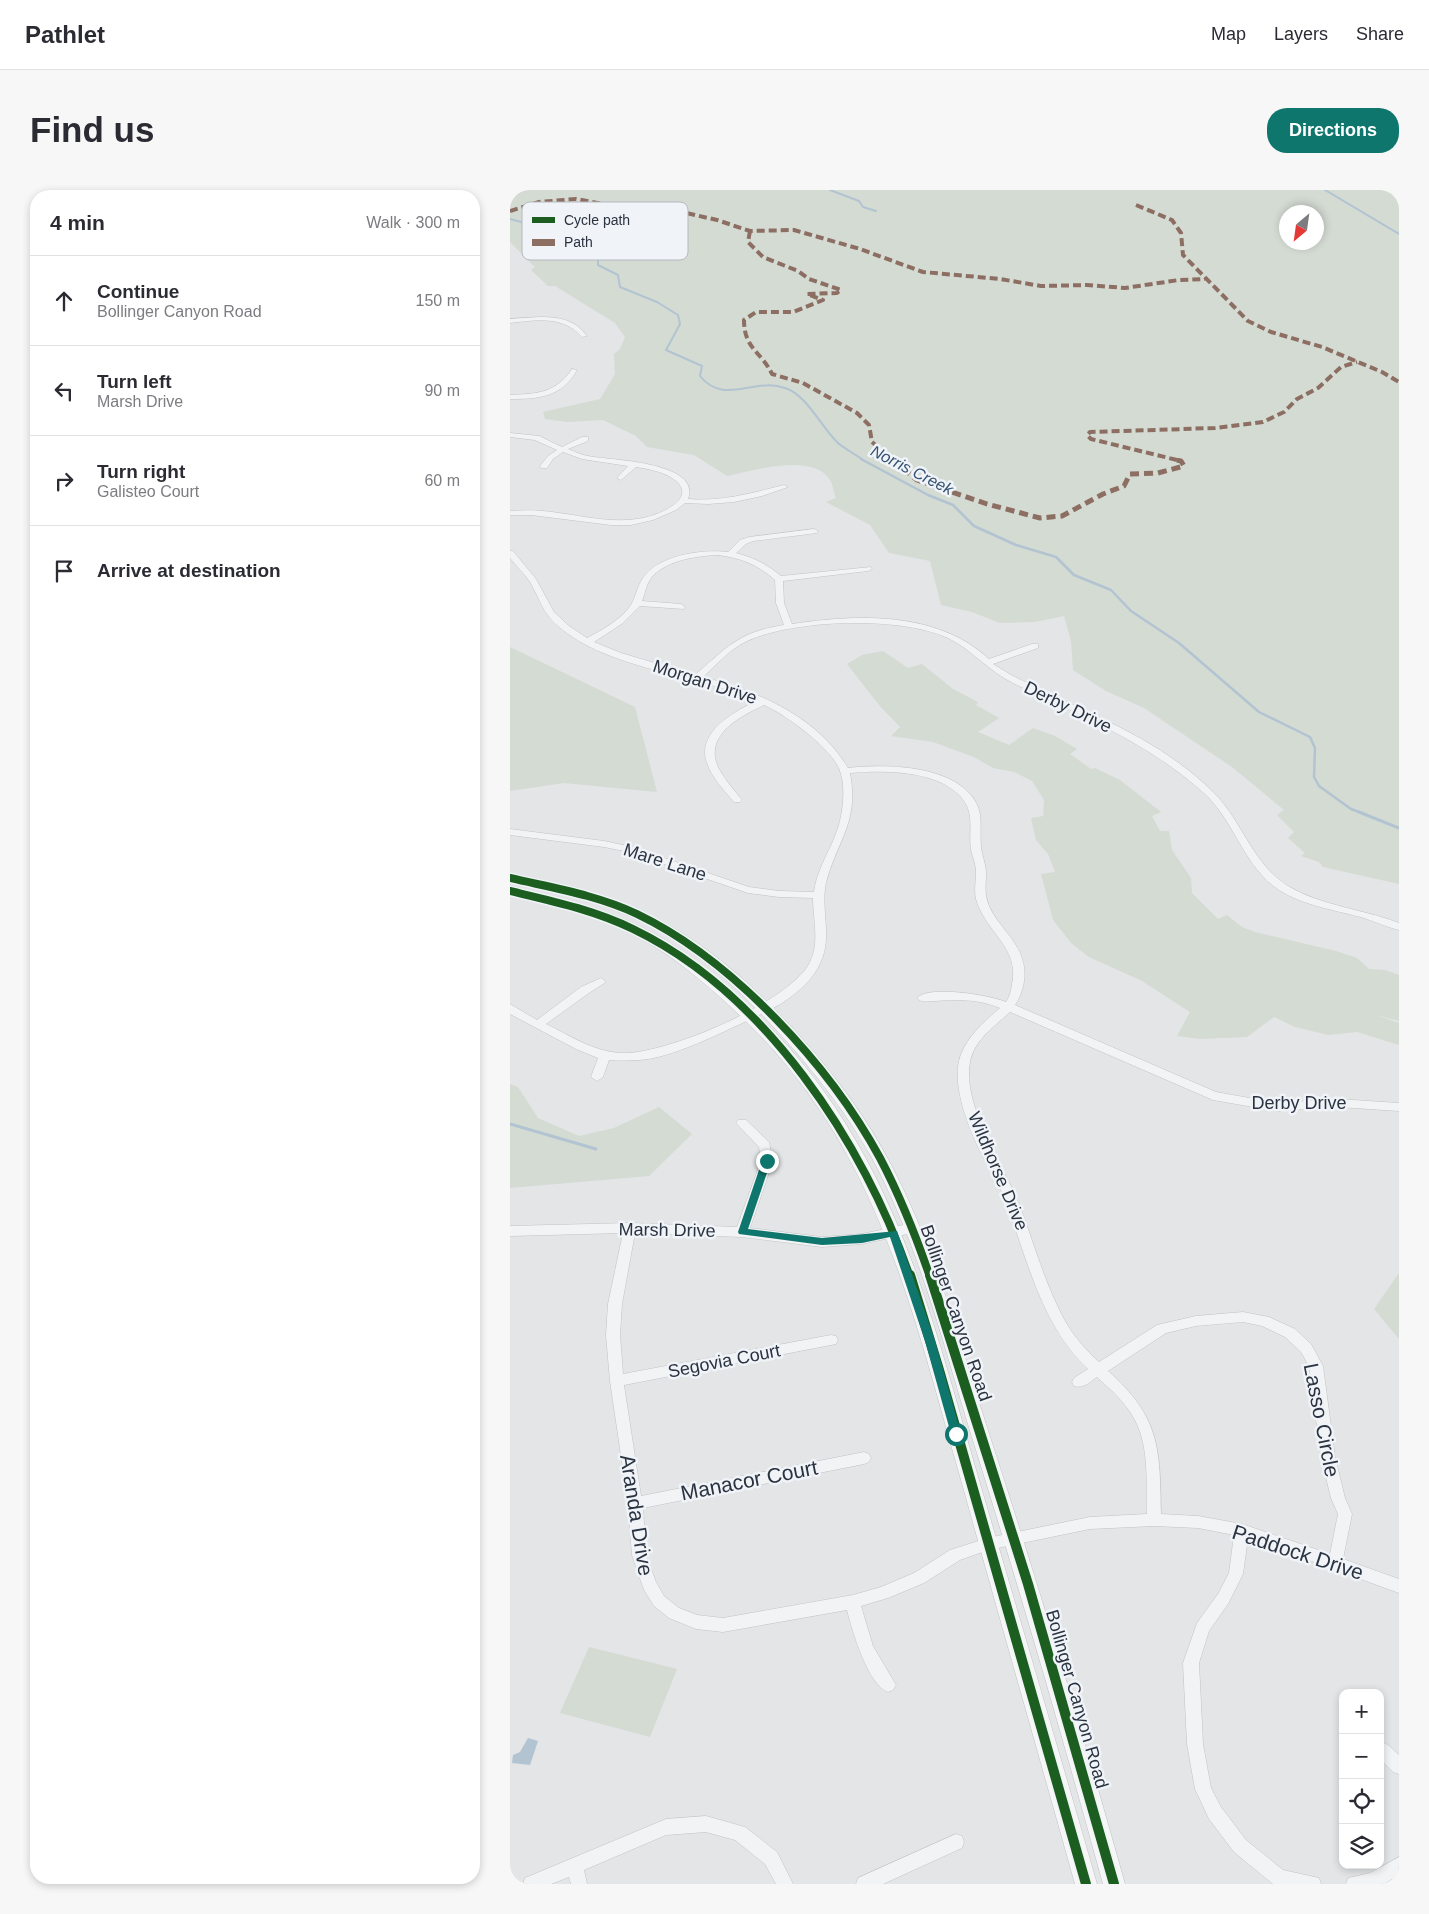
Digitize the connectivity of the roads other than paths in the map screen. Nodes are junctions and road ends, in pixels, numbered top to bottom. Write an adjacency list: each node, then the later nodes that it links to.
1 (510, 321): 2 (street)
2 (584, 336)
3 (574, 370): 4 (street)
4 (510, 397)
5 (510, 435): 7 (street)
6 (585, 439): 7 (street)
7 (563, 450): 8 (street); 9 (street)
8 (633, 465): 10 (street); 12 (street)
9 (544, 466)
10 (621, 478)
11 (784, 487): 12 (street)
12 (683, 501): 13 (street)
13 (510, 513)
14 (814, 531): 16 (street)
15 (510, 553): 22 (street, Morgan Drive)
16 (730, 554): 18 (street); 19 (street)
17 (868, 569): 18 (street)
18 (779, 579): 21 (street)
19 (637, 603): 20 (street); 22 (street)
20 (681, 607)
21 (788, 625): 24 (street, Derby Drive); 25 (street, Derby Drive)
22 (588, 642): 25 (street, Morgan Drive)
23 (1035, 646): 24 (street)
24 (988, 663): 33 (street, Derby Drive)
25 (697, 678): 26 (street, Morgan Drive)
26 (764, 701): 27 (street, Morgan Drive); 28 (street)
27 (845, 770): 32 (street); 36 (street, Wildhorse Drive)
28 (737, 800)
29 (510, 832): 32 (street, Mare Lane)
30 (510, 878): 38 (main road, Bollinger Canyon Road)
31 (510, 891): 39 (main road, Bollinger Canyon Road)
32 (818, 895): 38 (street)
33 (1399, 927)
34 (602, 982): 40 (street)
35 (922, 998): 36 (street, Derby Drive)
36 (1009, 1007): 43 (street, Derby Drive); 50 (street, Wildhorse Drive)
37 (510, 1008): 40 (street)
38 (766, 1008): 39 (street); 46 (main road, Bollinger Canyon Road)
39 (750, 1014): 41 (street); 46 (main road, Bollinger Canyon Road)
40 (538, 1025): 41 (street)
41 (604, 1056): 42 (street)
42 (597, 1077)
43 (1399, 1107)
44 (742, 1123): 48 (street)
45 (630, 1228): 47 (street, Marsh Drive); 48 (street, Marsh Drive); 51 (street, Aranda Drive)
46 (903, 1230): 48 (street, Marsh Drive); 57 (main road, Bollinger Canyon Road); 58 (main road, Bollinger Canyon Road)
47 (510, 1231)
48 (742, 1232)
49 (830, 1340): 51 (street, Segovia Court)
50 (1099, 1371): 52 (street, Lasso Circle); 55 (street, Wildhorse Drive); 59 (street, Lasso Circle)
51 (617, 1381): 54 (street, Aranda Drive)
52 (1080, 1382)
53 (864, 1458): 54 (street, Manacor Court)
54 (635, 1503): 61 (street, Aranda Drive)
55 (1154, 1520): 56 (street, Paddock Drive); 57 (street, Paddock Drive)
56 (1242, 1530): 59 (street, Paddock Drive); 68 (street)
57 (1015, 1539): 58 (street, Paddock Drive); 74 (main road, Bollinger Canyon Road)
58 (988, 1544): 61 (street, Aranda Drive); 73 (main road, Bollinger Canyon Road)
59 (1335, 1563): 60 (street, Paddock Drive)
60 (1399, 1586)
61 (853, 1602): 62 (street)
62 (888, 1685)
63 (1384, 1752): 64 (street)
64 (1399, 1766)
65 (956, 1842): 72 (street)
66 (1399, 1865): 76 (street)
67 (574, 1866): 69 (street); 70 (street); 71 (street)
68 (1278, 1881): 75 (street)
69 (531, 1884)
70 (579, 1884)
71 (785, 1884)
72 (864, 1884)
73 (1086, 1884)
74 (1114, 1884)
75 (1312, 1884)
76 (1354, 1884)

